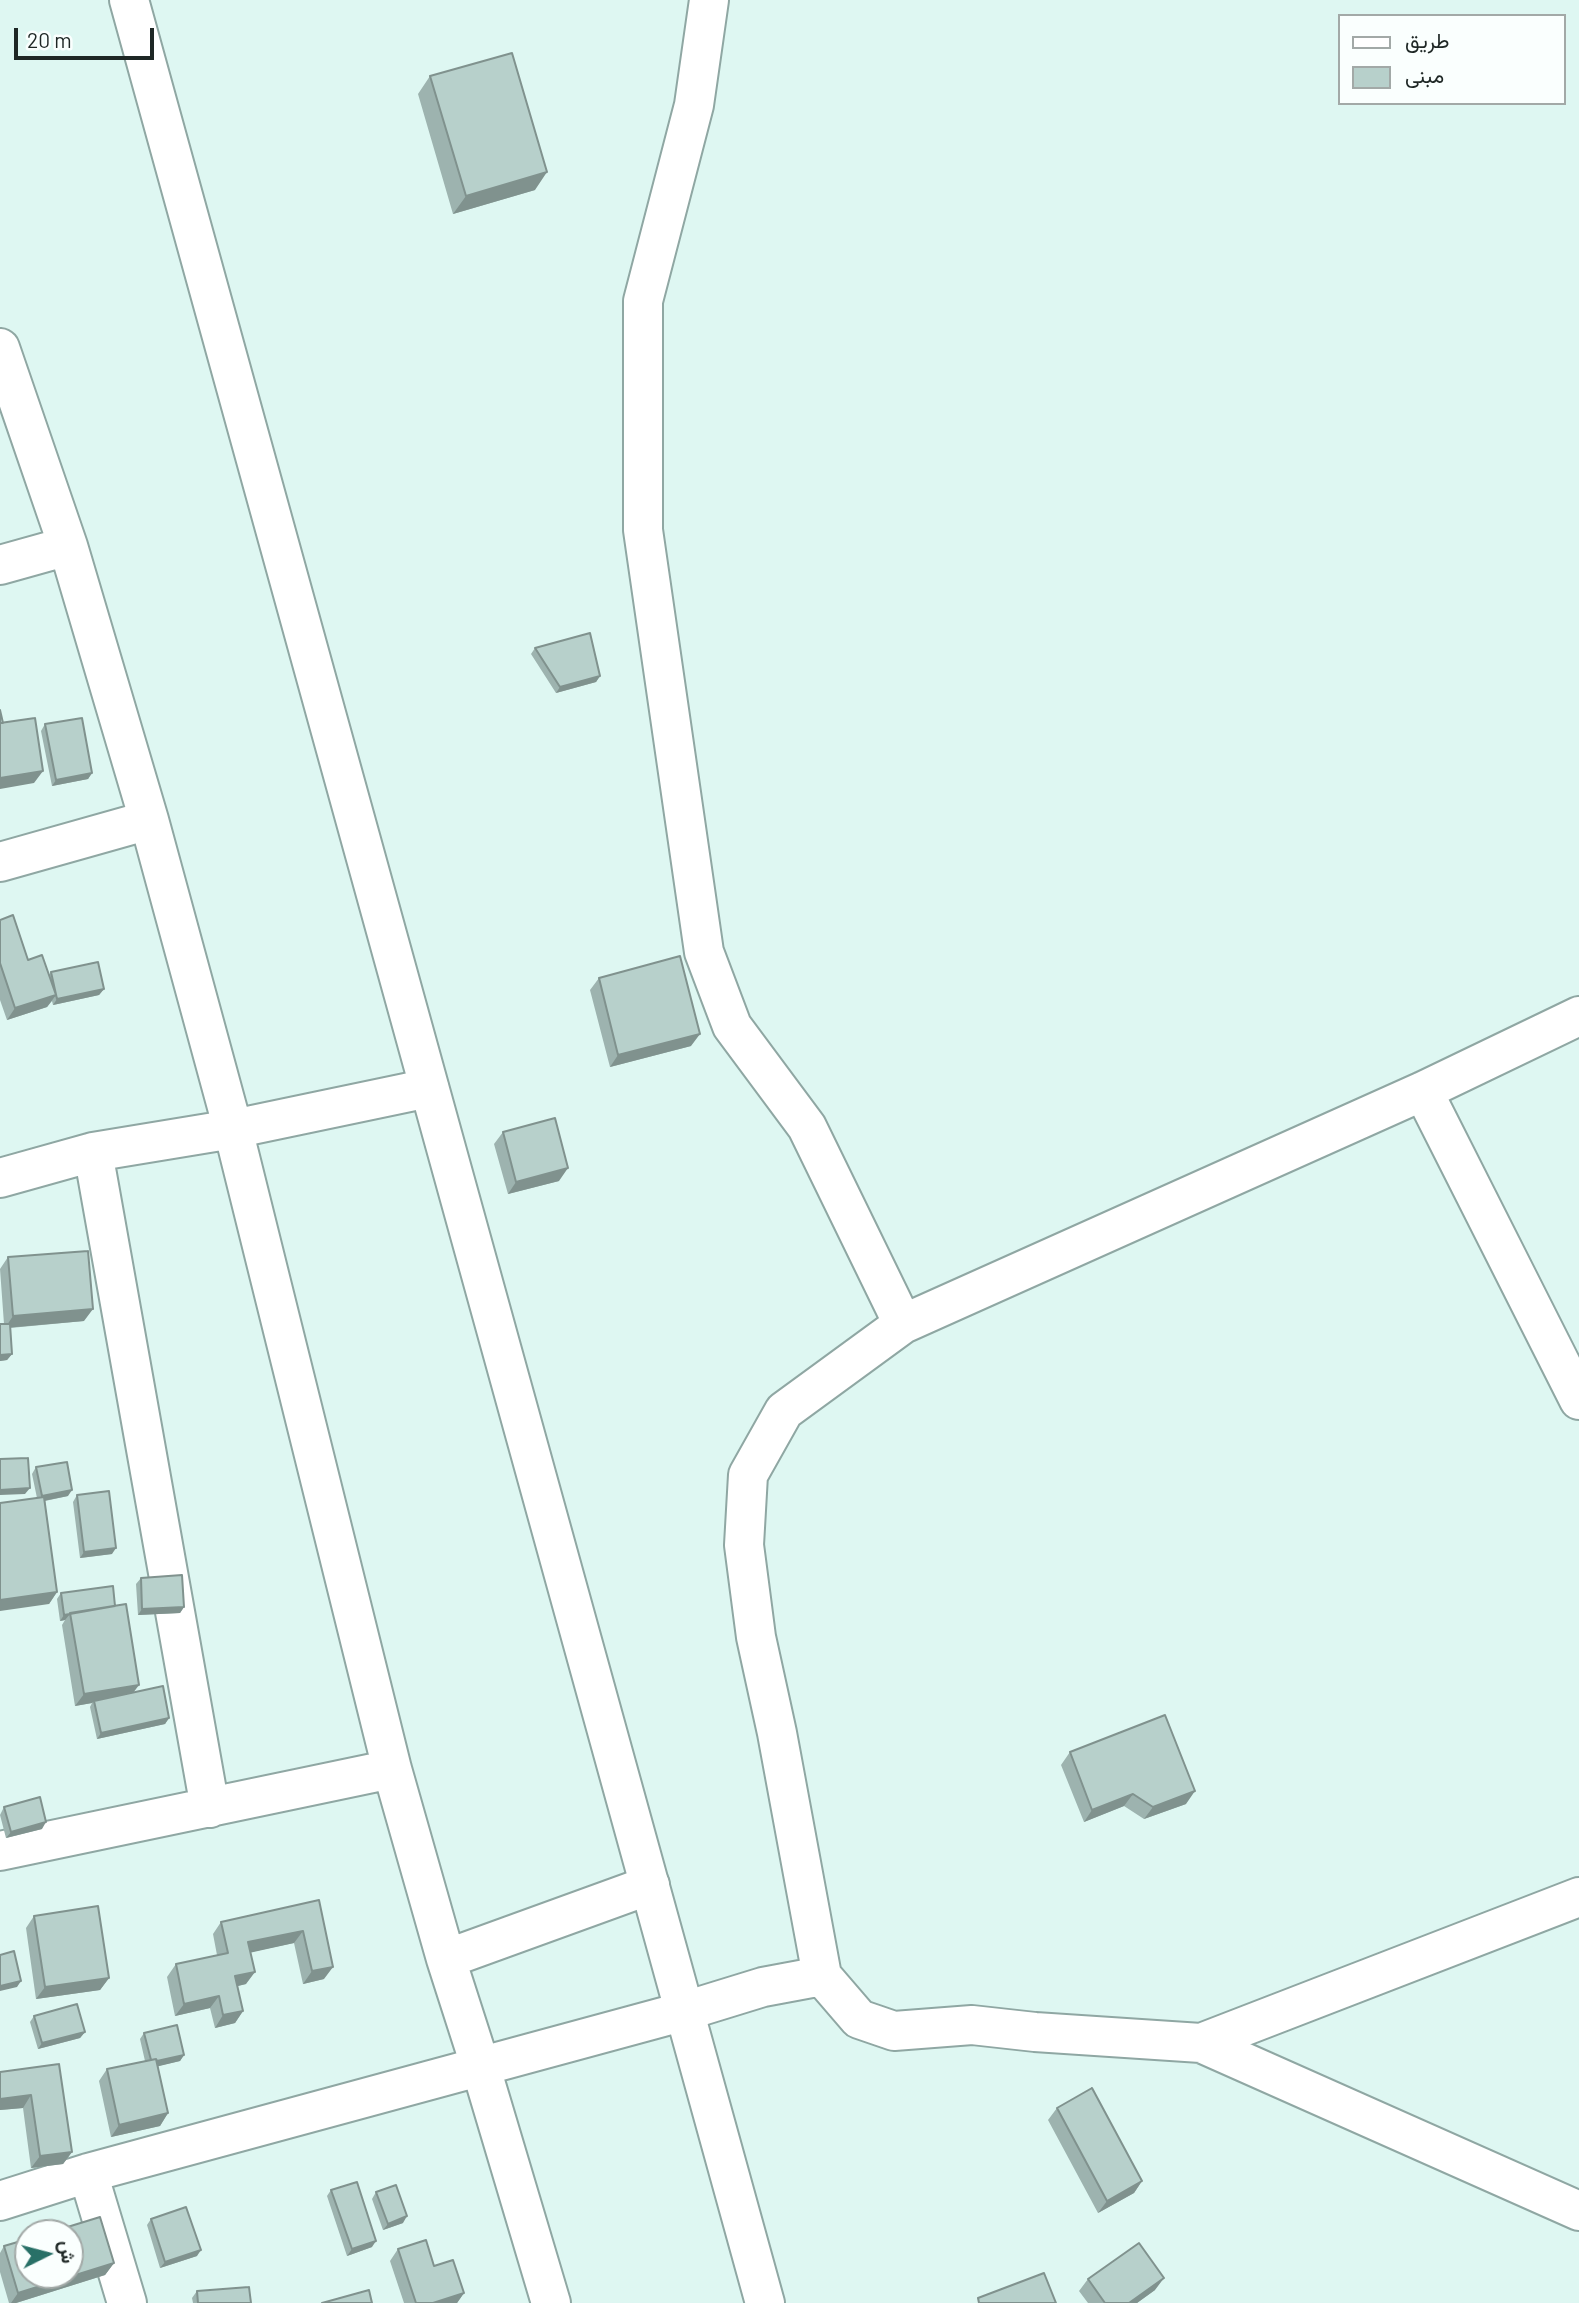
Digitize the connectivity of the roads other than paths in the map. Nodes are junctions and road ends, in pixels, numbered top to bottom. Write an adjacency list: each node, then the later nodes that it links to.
1 (129, 0): 9 (street)
2 (709, 0): 14 (street)
3 (0, 348): 4 (street)
4 (68, 546): 5 (street); 6 (street)
5 (0, 565)
6 (149, 820): 7 (street); 11 (street)
7 (0, 862)
8 (1579, 1016): 10 (street)
9 (429, 1088): 11 (street); 19 (street)
10 (1423, 1091): 14 (street); 15 (street)
11 (233, 1129): 12 (street); 16 (street)
12 (93, 1152): 13 (street); 17 (street)
13 (0, 1178)
14 (903, 1324): 22 (street)
15 (1579, 1400)
16 (392, 1769): 17 (street); 21 (street)
17 (210, 1808): 18 (street)
18 (0, 1851)
19 (650, 1885): 21 (street); 23 (street)
20 (1579, 1897): 24 (street)
21 (446, 1959): 25 (street)
22 (822, 1976): 23 (street); 24 (street)
23 (685, 2011): 25 (street); 31 (street)
24 (1201, 2043): 28 (street)
25 (481, 2068): 26 (street); 30 (street)
26 (88, 2173): 27 (street); 29 (street)
27 (0, 2201)
28 (1579, 2211)
29 (127, 2303)
30 (551, 2303)
31 (765, 2303)

